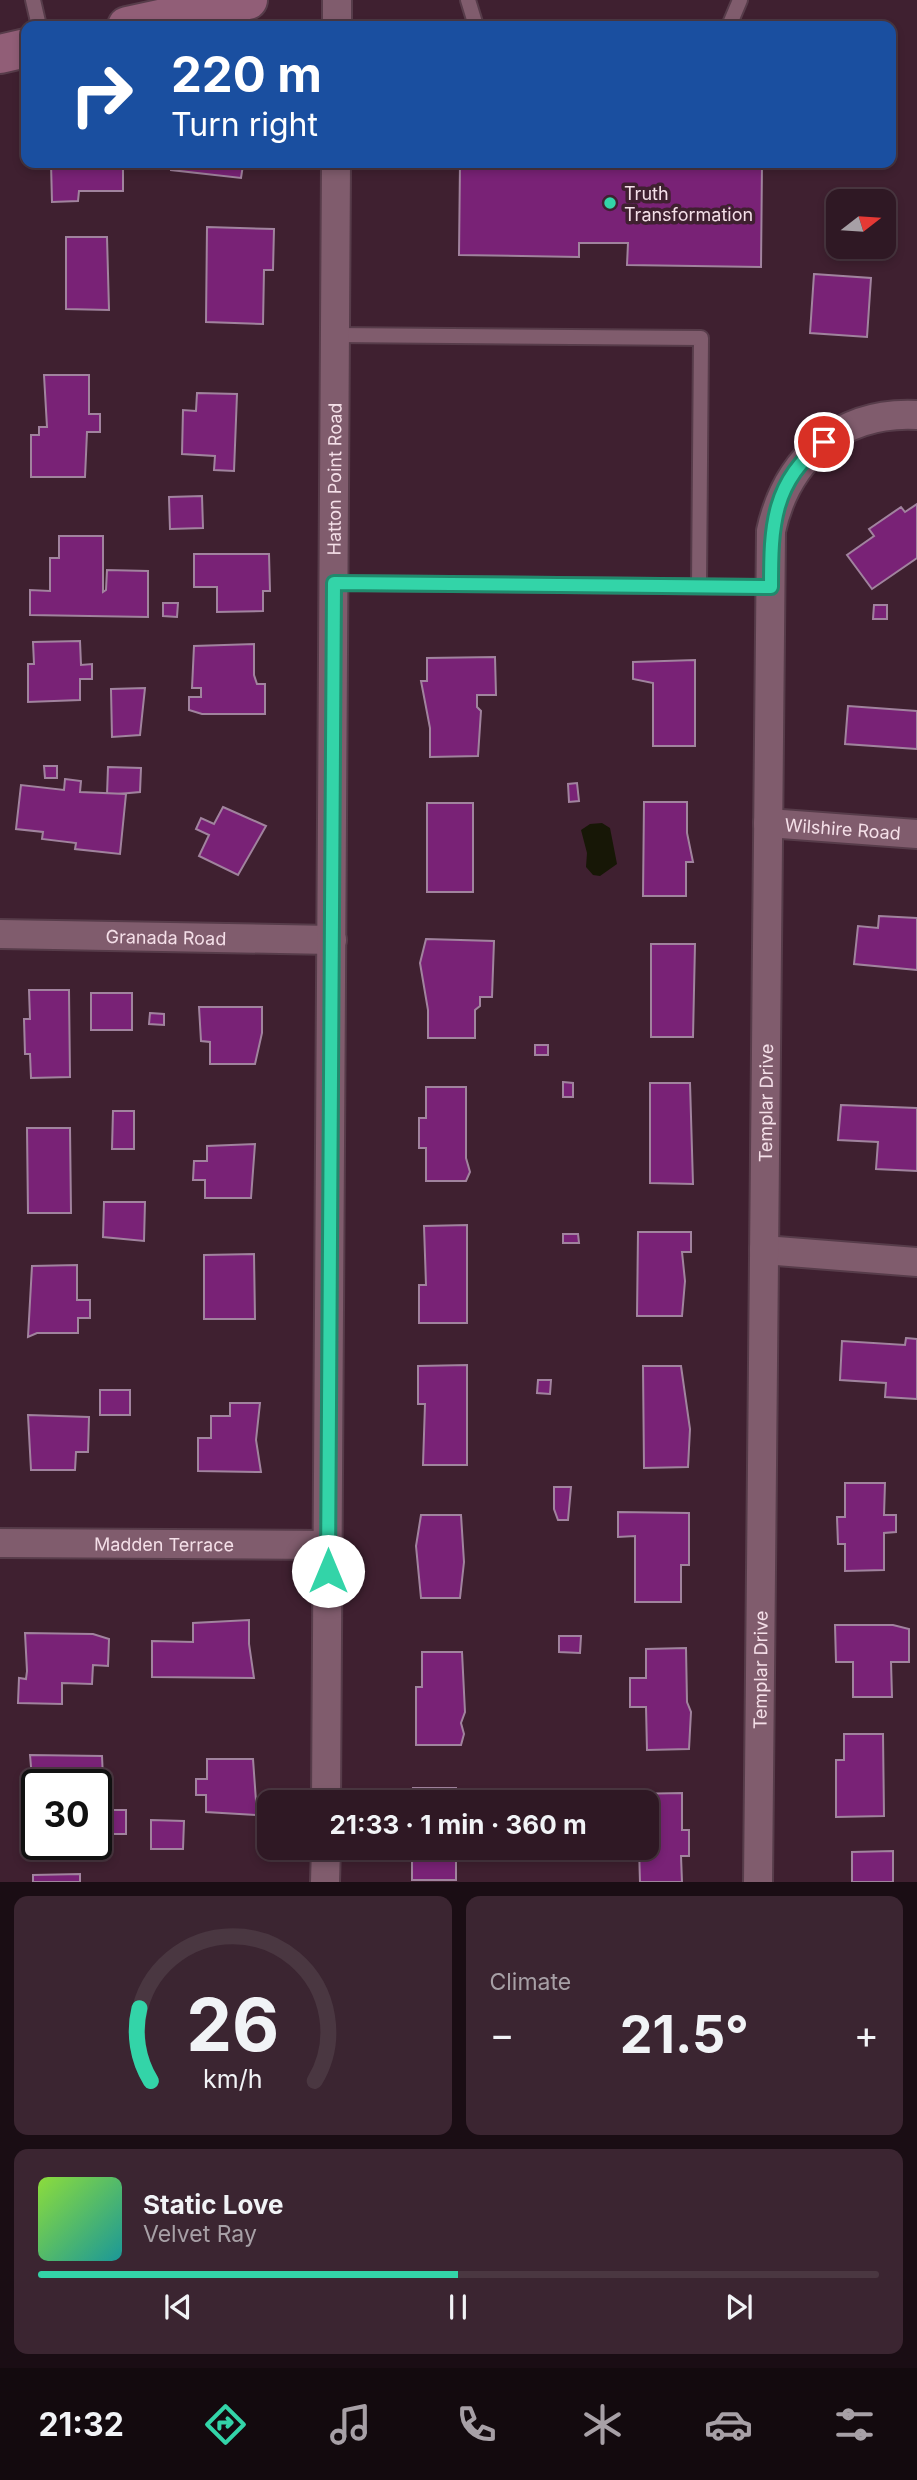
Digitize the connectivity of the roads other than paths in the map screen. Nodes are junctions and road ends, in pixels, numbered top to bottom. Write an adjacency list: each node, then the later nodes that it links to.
1 (33, 0): 7 (lane)
2 (248, 0): 6 (main road)
3 (337, 0): 8 (street)
4 (468, 0): 9 (lane)
5 (740, 0): 10 (lane)
6 (139, 20)
7 (38, 21)
8 (337, 21)
9 (474, 21)
10 (731, 21)
11 (21, 49): 12 (main road)
12 (0, 54)
13 (336, 168): 14 (street, Hatton Point Road)
14 (335, 335): 16 (street, Hatton Point Road); 17 (lane)
15 (917, 415): 18 (street, Templar Drive)
16 (334, 583): 17 (lane); 22 (street, Hatton Point Road)
17 (699, 586): 18 (lane)
18 (771, 587): 19 (street, Templar Drive)
19 (768, 823): 20 (street, Wilshire Road); 23 (street, Templar Drive)
20 (917, 834)
21 (0, 934): 22 (street, Granada Road)
22 (332, 940): 26 (street, Hatton Point Road)
23 (764, 1250): 24 (street); 30 (street, Templar Drive)
24 (917, 1262)
25 (0, 1543): 26 (street, Madden Terrace)
26 (328, 1545): 27 (street, Hatton Point Road)
27 (326, 1790)
28 (326, 1860): 29 (street)
29 (325, 1881)
30 (758, 1881)

